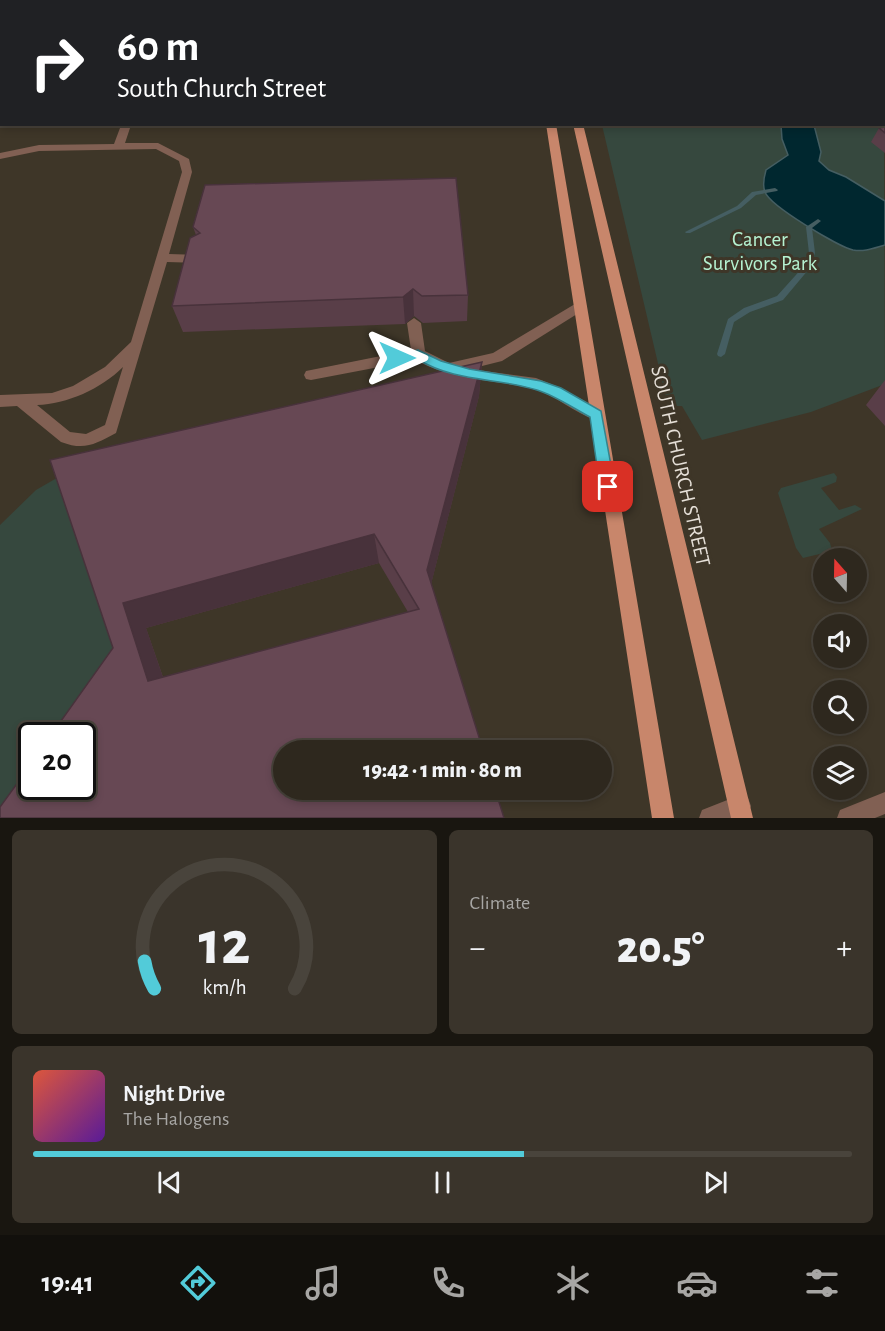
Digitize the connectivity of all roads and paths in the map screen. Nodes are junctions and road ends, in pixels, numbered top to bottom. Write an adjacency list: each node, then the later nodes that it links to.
1 (551, 126): 8 (main road)
2 (578, 126): 18 (main road, SOUTH CHURCH STREET)
3 (125, 128): 4 (street)
4 (118, 147): 5 (street); 6 (street)
5 (0, 156)
6 (161, 258): 7 (street); 10 (street)
7 (201, 259)
8 (580, 306): 12 (street); 16 (main road)
9 (414, 323): 11 (street)
10 (137, 344): 15 (street); 15 (street)
11 (418, 354): 12 (street); 13 (street)
12 (451, 368): 16 (street)
13 (311, 375)
14 (0, 401): 15 (street)
15 (21, 401)
16 (596, 414): 19 (main road)
17 (885, 803): 21 (street)
18 (741, 812): 20 (street)
19 (663, 818)
20 (710, 818)
21 (848, 818)

